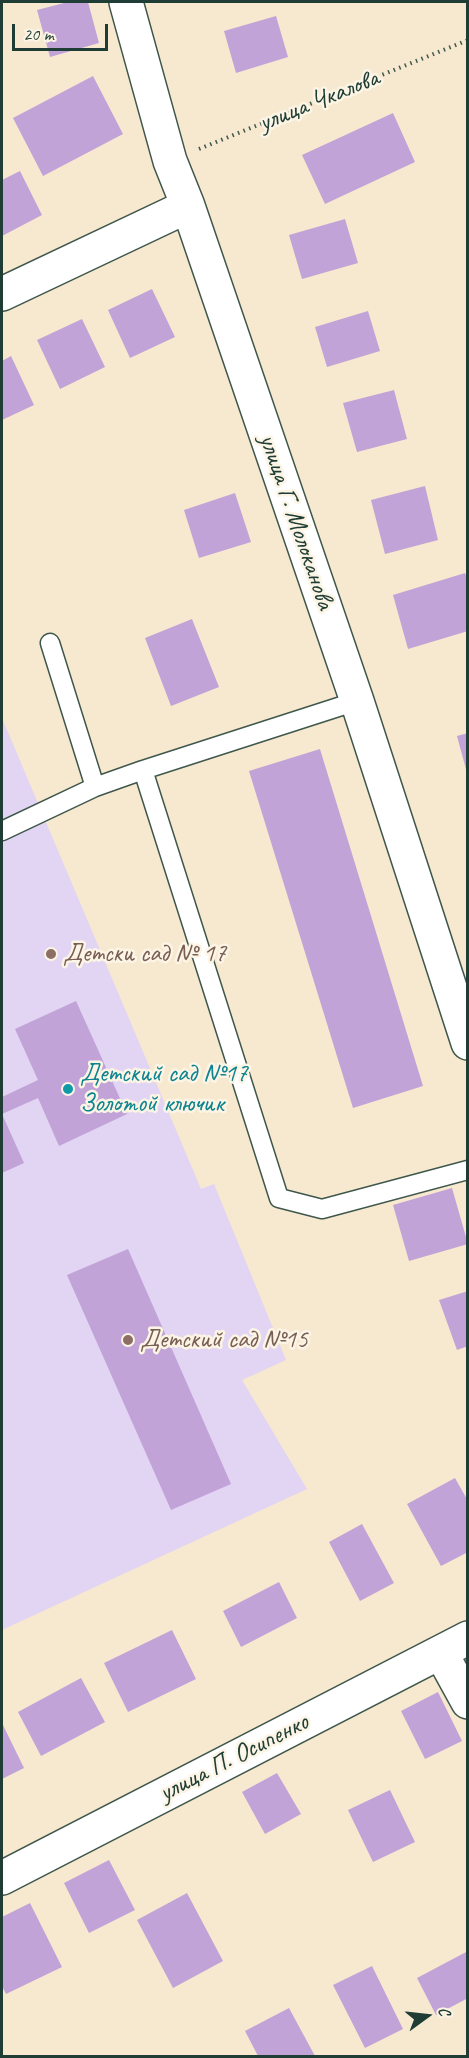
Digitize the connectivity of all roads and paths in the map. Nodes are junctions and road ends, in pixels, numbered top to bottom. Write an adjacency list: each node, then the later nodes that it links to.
1 (126, 2): 3 (street, улица Г. Молоканова)
2 (468, 40): 3 (path, улица Чкалова)
3 (170, 161): 4 (street, улица Г. Молоканова)
4 (188, 206): 5 (street); 7 (street, улица Г. Молоканова)
5 (2, 294)
6 (50, 643): 9 (lane)
7 (357, 701): 8 (lane); 11 (street, улица Г. Молоканова)
8 (142, 770): 9 (lane); 12 (lane)
9 (95, 787): 10 (lane)
10 (2, 831)
11 (468, 1043)
12 (468, 1170)
13 (454, 1646): 14 (street); 15 (street, улица П. Осипенко)
14 (468, 1702)
15 (2, 1878)

